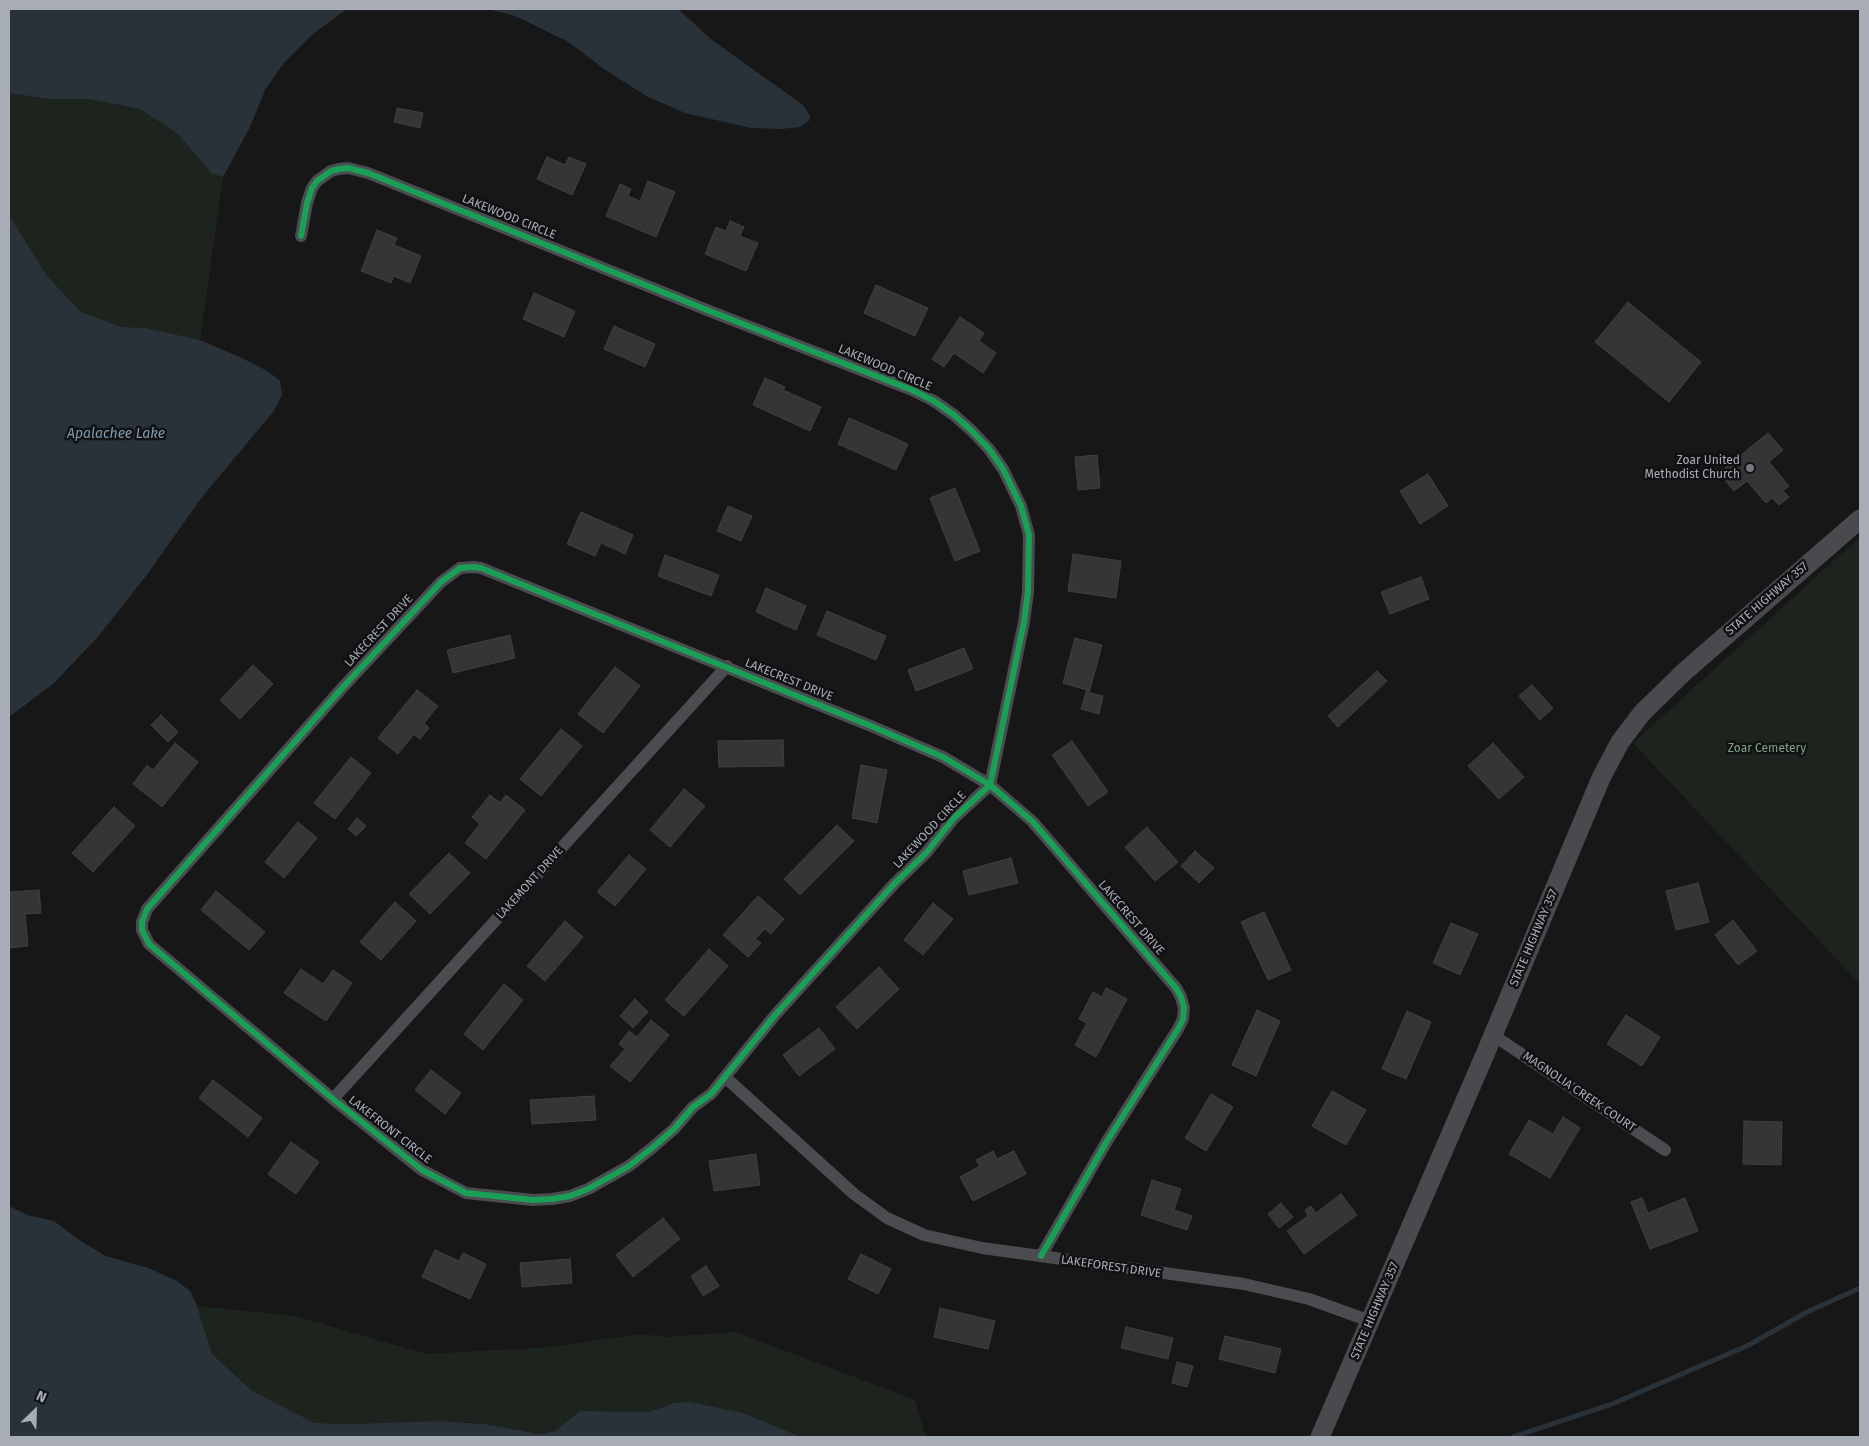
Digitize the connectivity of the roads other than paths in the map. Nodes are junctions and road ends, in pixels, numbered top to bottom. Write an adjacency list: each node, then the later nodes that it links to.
1 (301, 236): 4 (street, LAKEWOOD CIRCLE)
2 (1860, 519): 6 (main road, STATE HIGHWAY 357)
3 (727, 666): 4 (street, LAKECREST DRIVE); 5 (street, LAKECREST DRIVE); 8 (street, LAKEMONT DRIVE)
4 (990, 785): 7 (street, LAKEWOOD CIRCLE); 10 (street, LAKECREST DRIVE)
5 (147, 909): 8 (street, LAKEFRONT CIRCLE)
6 (1493, 1035): 9 (street, MAGNOLIA CREEK COURT); 11 (main road, STATE HIGHWAY 357)
7 (725, 1077): 8 (street, LAKEFRONT CIRCLE); 10 (street, LAKEFOREST DRIVE)
8 (333, 1100)
9 (1665, 1150)
10 (1041, 1256): 11 (street, LAKEFOREST DRIVE)
11 (1370, 1321): 12 (main road, STATE HIGHWAY 357)
12 (1320, 1437)

